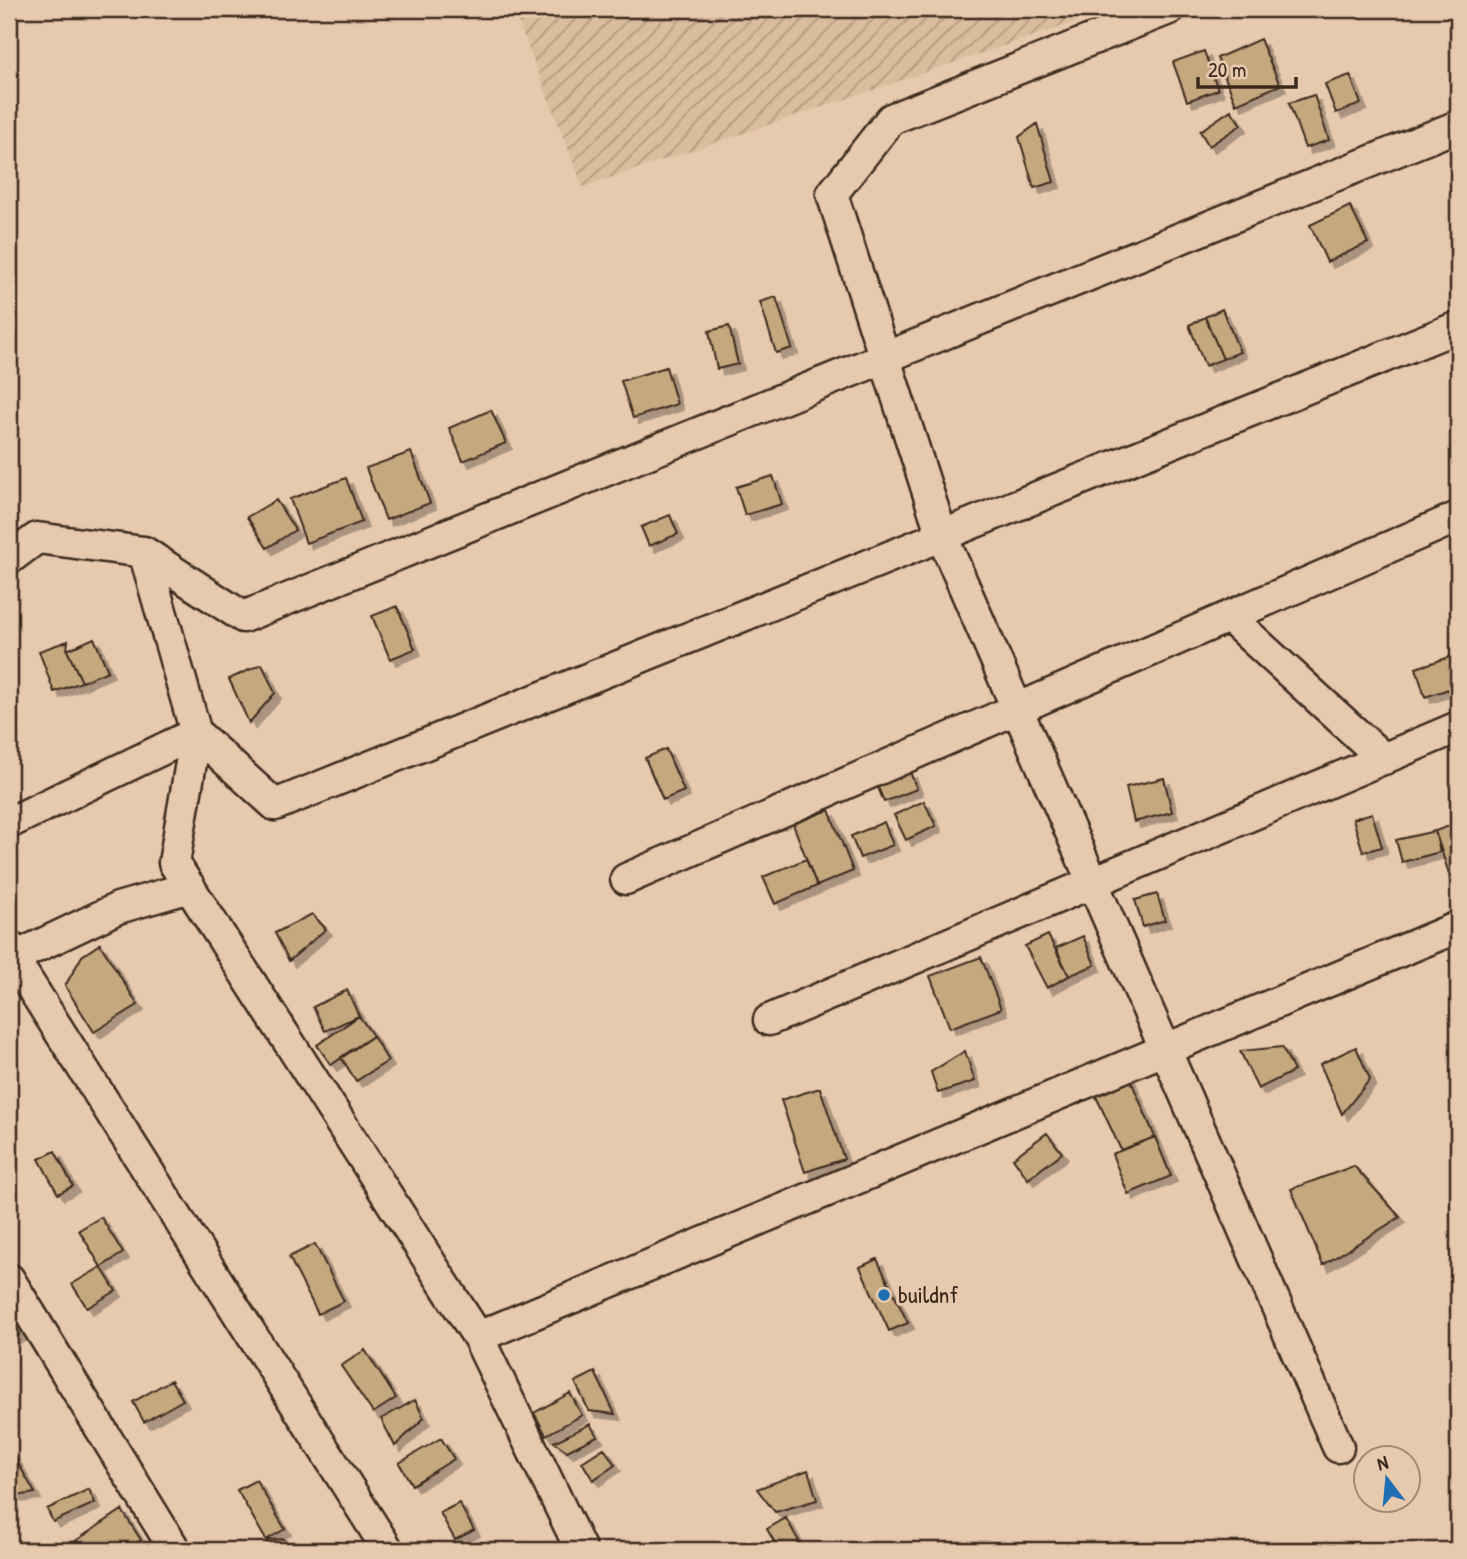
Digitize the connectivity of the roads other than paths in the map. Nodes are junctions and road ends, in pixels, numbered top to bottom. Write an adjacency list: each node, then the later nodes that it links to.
1 (1169, 9): 4 (street)
2 (1458, 126): 4 (street)
3 (1458, 327): 6 (street)
4 (885, 358): 6 (street); 7 (street)
5 (1458, 517): 9 (street)
6 (942, 536): 10 (street); 12 (street)
7 (144, 552): 8 (street); 12 (street)
8 (9, 559)
9 (1228, 617): 10 (street); 13 (street)
10 (1017, 709): 15 (street); 16 (street)
11 (1458, 727): 13 (street)
12 (196, 733): 14 (street); 17 (street)
13 (1384, 759): 16 (street)
14 (9, 823)
15 (626, 879)
16 (1093, 883): 20 (street); 21 (street)
17 (190, 887): 19 (street); 23 (street)
18 (1458, 927): 21 (street)
19 (10, 955): 26 (street)
20 (769, 1020)
21 (1165, 1049): 23 (street); 24 (street)
22 (9, 1279): 25 (street)
23 (478, 1336): 27 (street)
24 (1338, 1447)
25 (175, 1550)
26 (388, 1550)
27 (582, 1550)

